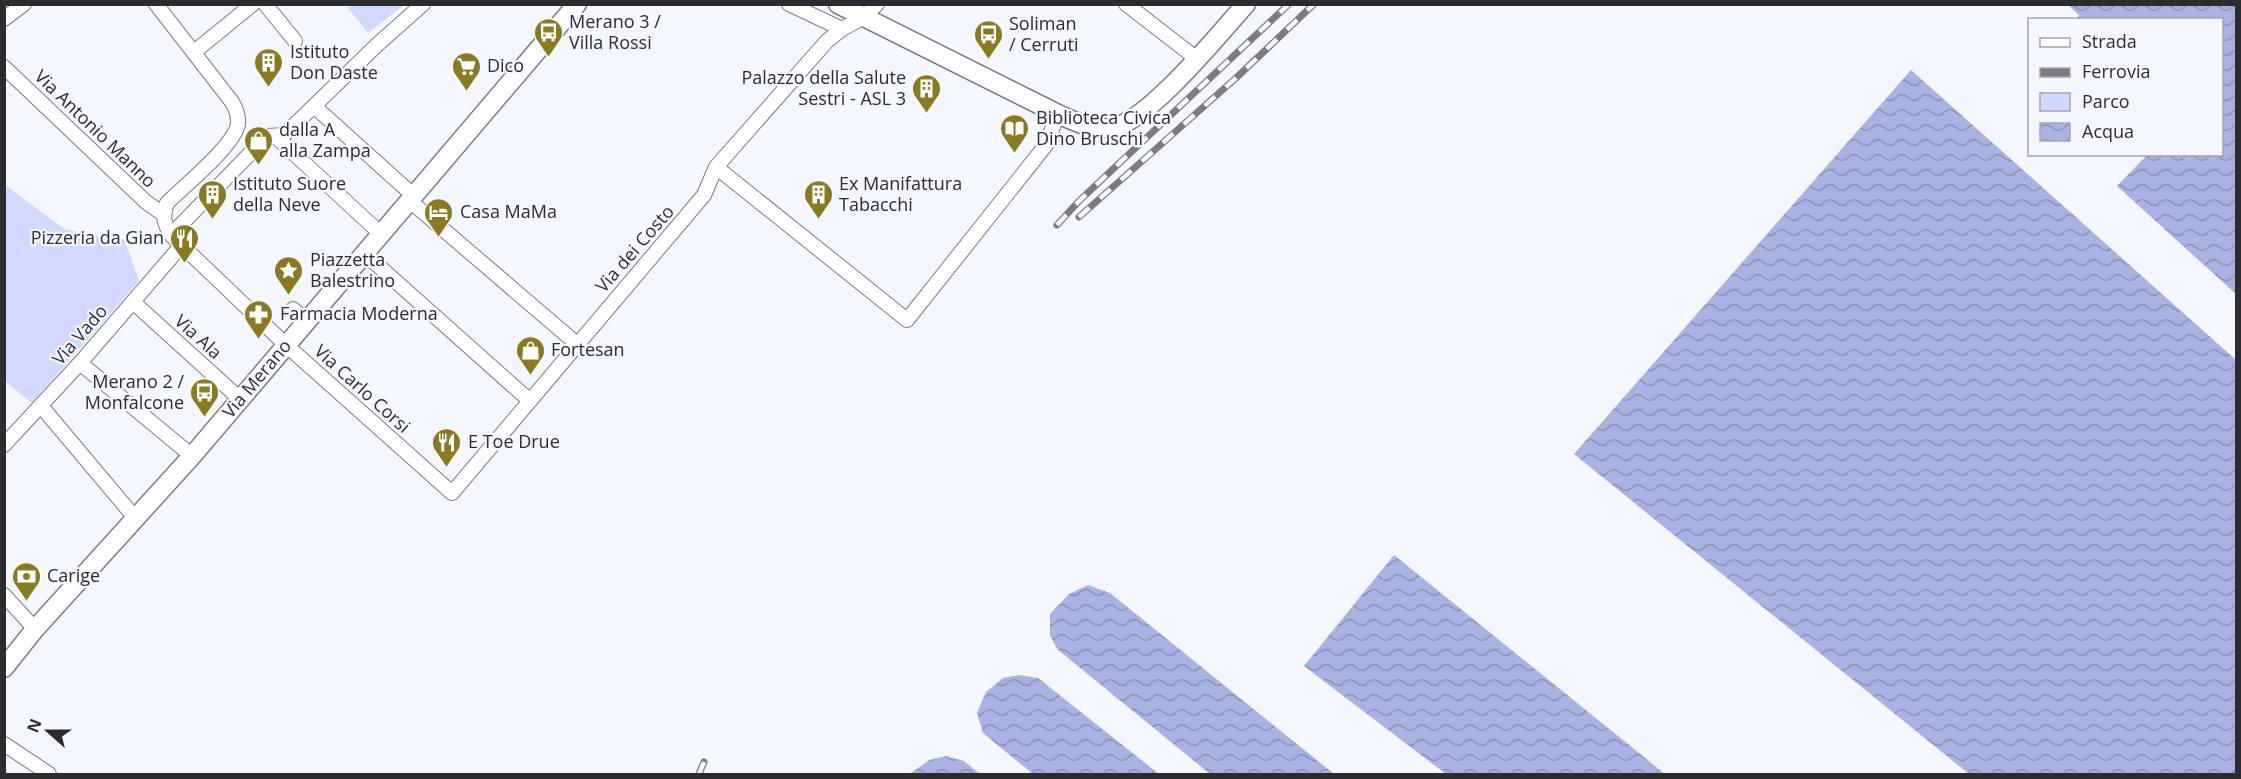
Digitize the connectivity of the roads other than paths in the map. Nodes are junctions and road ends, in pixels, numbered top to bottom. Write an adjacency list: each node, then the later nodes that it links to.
1 (24, 4): 13 (street)
2 (156, 4): 16 (street)
3 (253, 4): 16 (street)
4 (266, 4): 15 (street)
5 (423, 4): 19 (street, Via Vado)
6 (577, 4): 23 (main road, Via Merano)
7 (789, 4): 14 (street)
8 (838, 4): 12 (main road)
9 (878, 4): 12 (street, Via dei Costo)
10 (1126, 4): 17 (street)
11 (1246, 4): 17 (main road)
12 (864, 17): 14 (street, Via dei Costo); 20 (main road)
13 (4, 20)
14 (842, 29): 22 (street, Via dei Costo)
15 (295, 41)
16 (194, 52): 24 (street)
17 (1197, 59): 20 (main road)
18 (4, 67): 24 (street, Via Antonio Manno)
19 (315, 107): 21 (street, Via Vado); 23 (street)
20 (1058, 114): 22 (street)
21 (275, 136): 25 (street); 26 (street, Via Vado)
22 (716, 167): 29 (street, Via dei Costo)
23 (412, 198): 25 (main road, Via Merano); 29 (street)
24 (163, 214): 26 (street)
25 (381, 234): 27 (main road, Via Merano)
26 (176, 240): 28 (street, Via Vado); 30 (street, Via Carlo Corsi)
27 (364, 253): 30 (main road, Via Merano); 33 (street)
28 (133, 302): 31 (street, Via Vado); 32 (street, Via Ala)
29 (577, 344): 33 (street, Via dei Costo)
30 (286, 345): 32 (main road, Via Merano); 37 (street, Via Carlo Corsi)
31 (80, 363): 34 (street, Via Vado); 36 (street)
32 (240, 399): 36 (main road, Via Merano)
33 (530, 401): 37 (street, Via dei Costo)
34 (41, 406): 35 (street, Via Vado); 38 (street)
35 (4, 446)
36 (192, 456): 38 (main road, Via Merano)
37 (452, 493)
38 (136, 519): 40 (main road, Via Merano)
39 (4, 595): 40 (street)
40 (35, 629): 41 (main road, Via Merano)
41 (6, 664)
42 (4, 744): 43 (street)
43 (48, 774)

